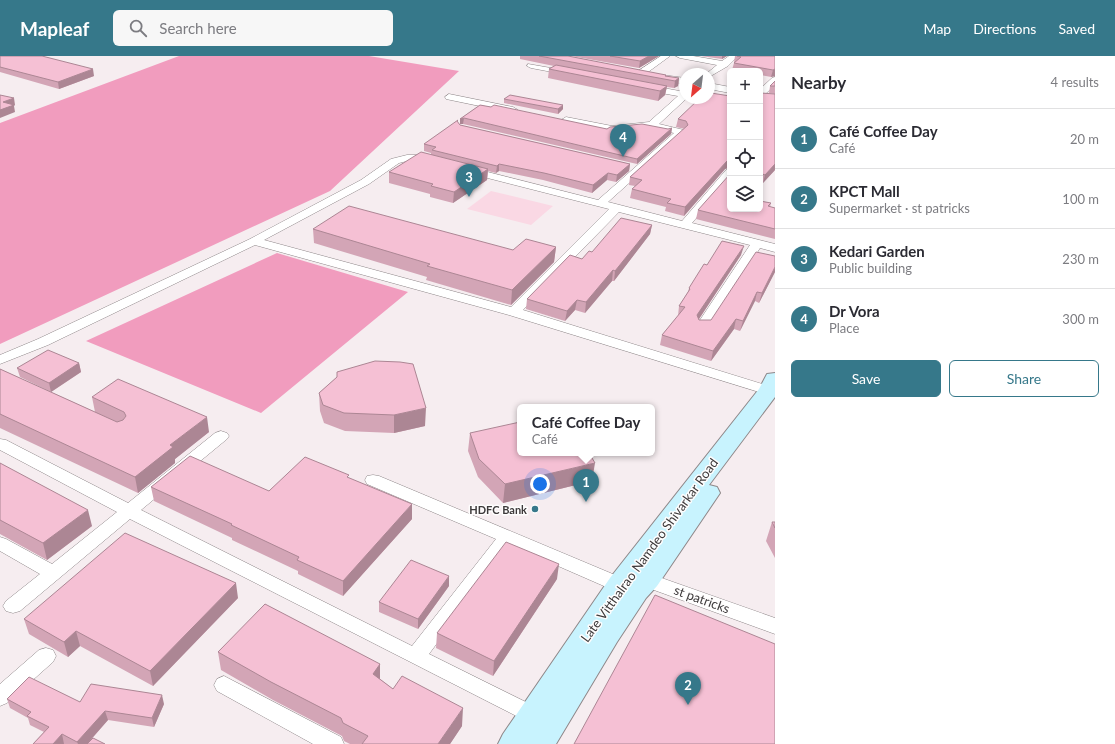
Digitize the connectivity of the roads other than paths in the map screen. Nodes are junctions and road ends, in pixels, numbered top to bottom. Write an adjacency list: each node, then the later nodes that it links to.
1 (666, 56): 8 (street)
2 (680, 56): 4 (street)
3 (734, 56): 4 (street)
4 (724, 64): 6 (street)
5 (531, 66): 7 (street)
6 (715, 71)
7 (577, 74)
8 (679, 80)
9 (775, 80): 14 (street)
10 (639, 86): 13 (street)
11 (715, 87): 12 (street)
12 (727, 89)
13 (679, 94)
14 (763, 94)
15 (449, 96): 17 (street)
16 (679, 100): 19 (street)
17 (526, 112)
18 (557, 119): 19 (street)
19 (652, 125): 23 (street)
20 (443, 164): 28 (street)
21 (624, 165): 23 (street)
22 (458, 168): 25 (street)
23 (639, 169): 25 (street)
24 (727, 175): 27 (street)
25 (600, 203): 26 (street)
26 (617, 207): 27 (street); 31 (street)
27 (684, 224): 29 (street)
28 (254, 240): 31 (street); 33 (street)
29 (757, 243): 30 (street); 32 (street)
30 (775, 248)
31 (514, 312): 34 (street)
32 (703, 326)
33 (1, 369)
34 (773, 390): 42 (main road, Late Vitthalrao Namdeo Shivarkar Road)
35 (221, 436): 38 (street)
36 (1, 445): 38 (street)
37 (373, 480): 39 (street, st patricks)
38 (128, 511): 41 (street); 46 (street)
39 (507, 537): 42 (street, st patricks); 46 (street)
40 (0, 544): 41 (street)
41 (54, 573): 43 (street)
42 (632, 579): 44 (street, st patricks); 49 (main road, Late Vitthalrao Namdeo Shivarkar Road); 52 (main road, Late Vitthalrao Namdeo Shivarkar Road)
43 (13, 606)
44 (775, 626)
45 (46, 656): 48 (street)
46 (416, 656): 49 (street)
47 (224, 685): 50 (street)
48 (0, 697)
49 (532, 715): 51 (main road, Late Vitthalrao Namdeo Shivarkar Road)
50 (333, 744)
51 (514, 744)
52 (539, 744)

